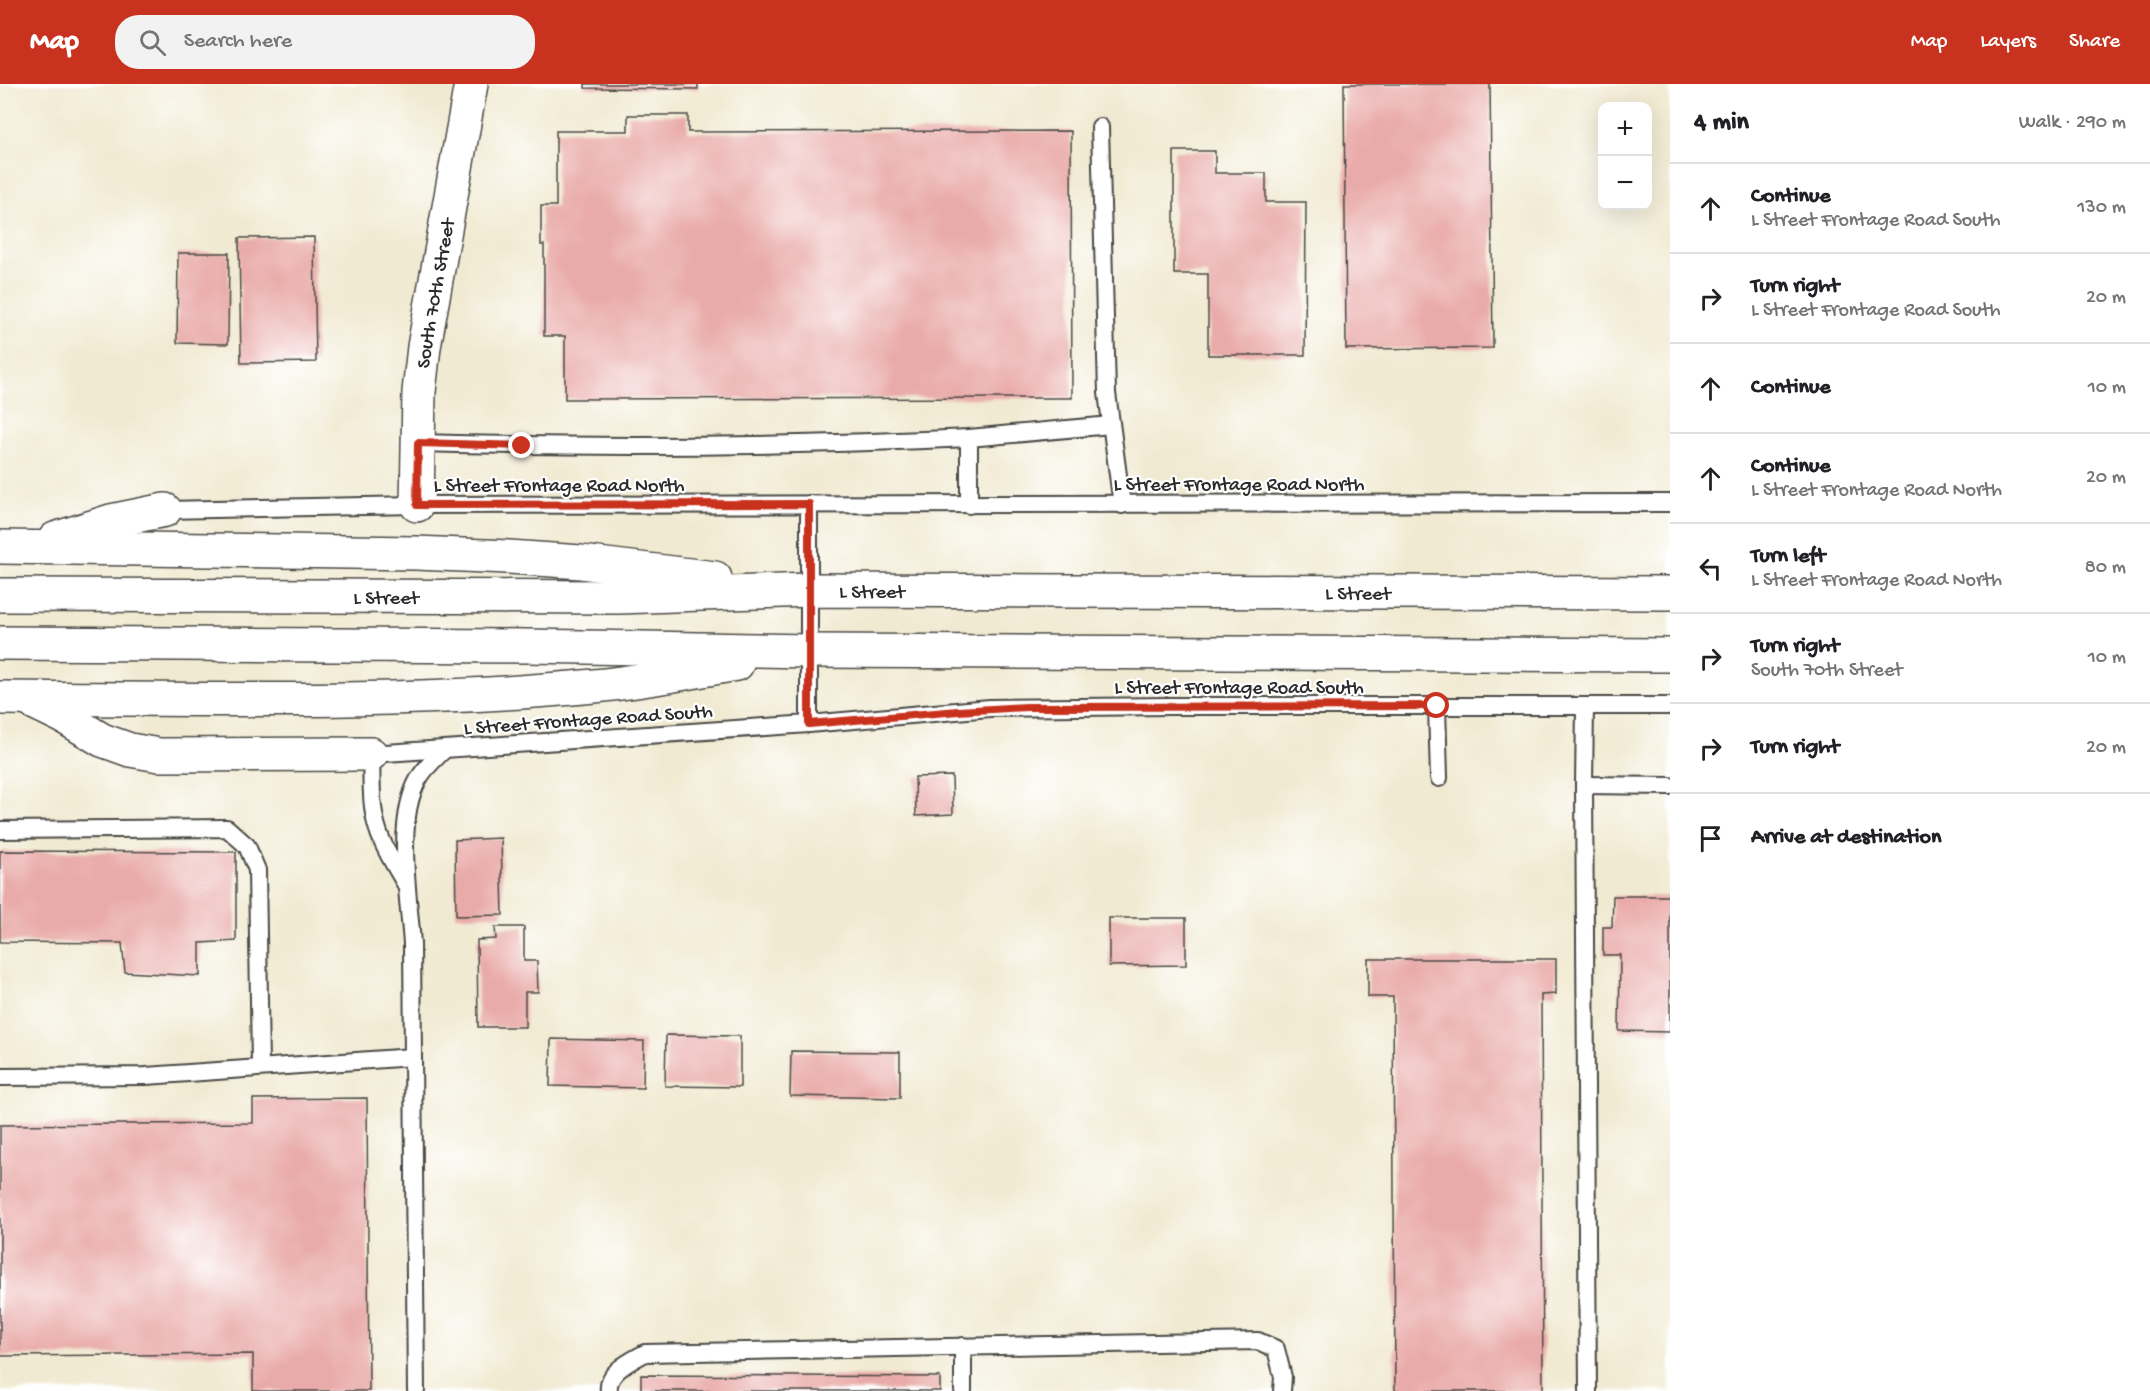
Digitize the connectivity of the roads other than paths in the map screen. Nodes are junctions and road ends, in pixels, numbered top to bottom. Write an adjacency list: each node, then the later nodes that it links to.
1 (471, 84): 5 (main road, South 70th Street)
2 (1100, 128): 3 (lane)
3 (1111, 425): 4 (lane); 10 (lane)
4 (969, 438): 5 (lane); 9 (lane)
5 (418, 443): 8 (main road, South 70th Street)
6 (809, 504): 8 (lane, L Street Frontage Road North); 9 (lane, L Street Frontage Road North); 13 (lane)
7 (1670, 504): 10 (lane, L Street Frontage Road North)
8 (417, 505): 11 (lane, L Street Frontage Road North)
9 (969, 505): 10 (lane, L Street Frontage Road North)
10 (1122, 505)
11 (165, 510): 12 (main road)
12 (14, 548): 13 (main road)
13 (809, 590): 14 (main road, L Street); 15 (main road, L Street); 17 (lane)
14 (1670, 593)
15 (0, 595)
16 (0, 643): 17 (main road)
17 (809, 651): 18 (main road); 19 (main road); 23 (lane)
18 (1670, 655)
19 (12, 698): 25 (main road)
20 (1437, 706): 21 (lane, L Street Frontage Road South); 23 (lane, L Street Frontage Road South); 26 (lane)
21 (1586, 706): 22 (lane, L Street Frontage Road South); 27 (lane)
22 (1670, 706)
23 (809, 724): 24 (lane, L Street Frontage Road South)
24 (445, 749): 25 (lane, L Street Frontage Road South); 30 (lane)
25 (371, 754): 30 (lane)
26 (1438, 778)
27 (1584, 785): 28 (lane); 39 (lane)
28 (1670, 786)
29 (0, 830): 32 (lane)
30 (406, 885): 31 (lane)
31 (413, 1057): 32 (lane); 35 (lane)
32 (260, 1066): 33 (lane)
33 (0, 1077)
34 (963, 1346): 36 (lane); 37 (lane); 38 (lane)
35 (416, 1391)
36 (609, 1391)
37 (963, 1391)
38 (1282, 1391)
39 (1588, 1391)

